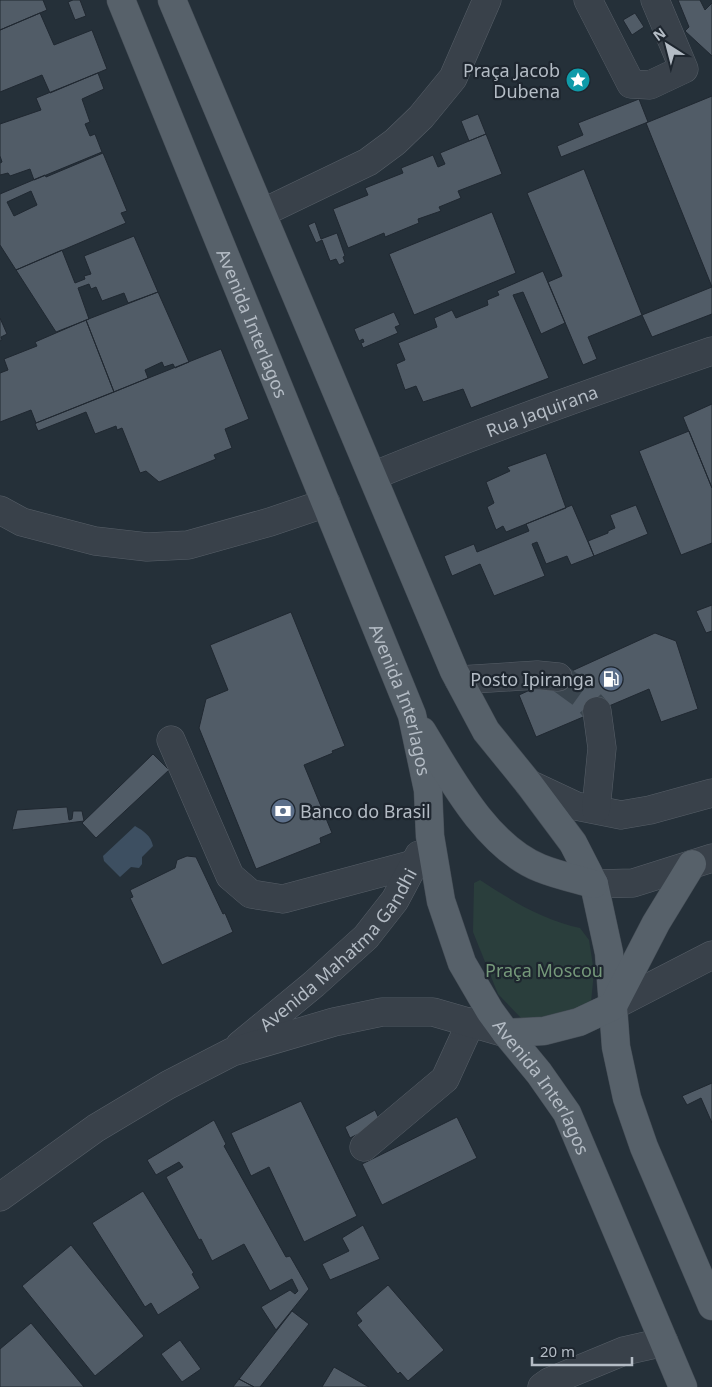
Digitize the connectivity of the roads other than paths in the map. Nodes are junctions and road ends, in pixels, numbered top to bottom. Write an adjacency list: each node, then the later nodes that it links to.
1 (121, 0): 9 (main road, Avenida Interlagos)
2 (172, 0): 6 (main road)
3 (486, 0): 6 (street)
4 (588, 0): 5 (street)
5 (655, 0)
6 (262, 212): 8 (main road)
7 (712, 350): 8 (street, Rua Jaquirana)
8 (373, 476): 12 (main road)
9 (326, 503): 10 (street); 14 (main road, Avenida Interlagos)
10 (0, 510)
11 (558, 677): 12 (street)
12 (459, 680): 16 (main road)
13 (597, 711): 18 (street)
14 (412, 715): 19 (main road, Avenida Interlagos); 22 (main road)
15 (171, 740): 21 (street)
16 (529, 784): 18 (street); 22 (main road)
17 (712, 793): 18 (street)
18 (596, 810)
19 (430, 836): 21 (street, Avenida Mahatma Gandhi); 26 (main road, Avenida Interlagos)
20 (702, 861): 22 (street); 24 (main road)
21 (414, 864): 27 (street, Avenida Mahatma Gandhi)
22 (594, 884): 24 (main road)
23 (712, 955): 24 (street)
24 (613, 1006): 26 (main road); 30 (main road)
25 (471, 1022): 26 (street, Avenida Mahatma Gandhi); 27 (street, Avenida Mahatma Gandhi); 28 (street)
26 (506, 1033): 31 (main road, Avenida Interlagos)
27 (232, 1052): 29 (street, Avenida Mahatma Gandhi)
28 (364, 1147)
29 (0, 1197)
30 (712, 1306)
31 (664, 1342): 32 (street); 33 (main road, Avenida Interlagos)
32 (542, 1387)
33 (683, 1387)

